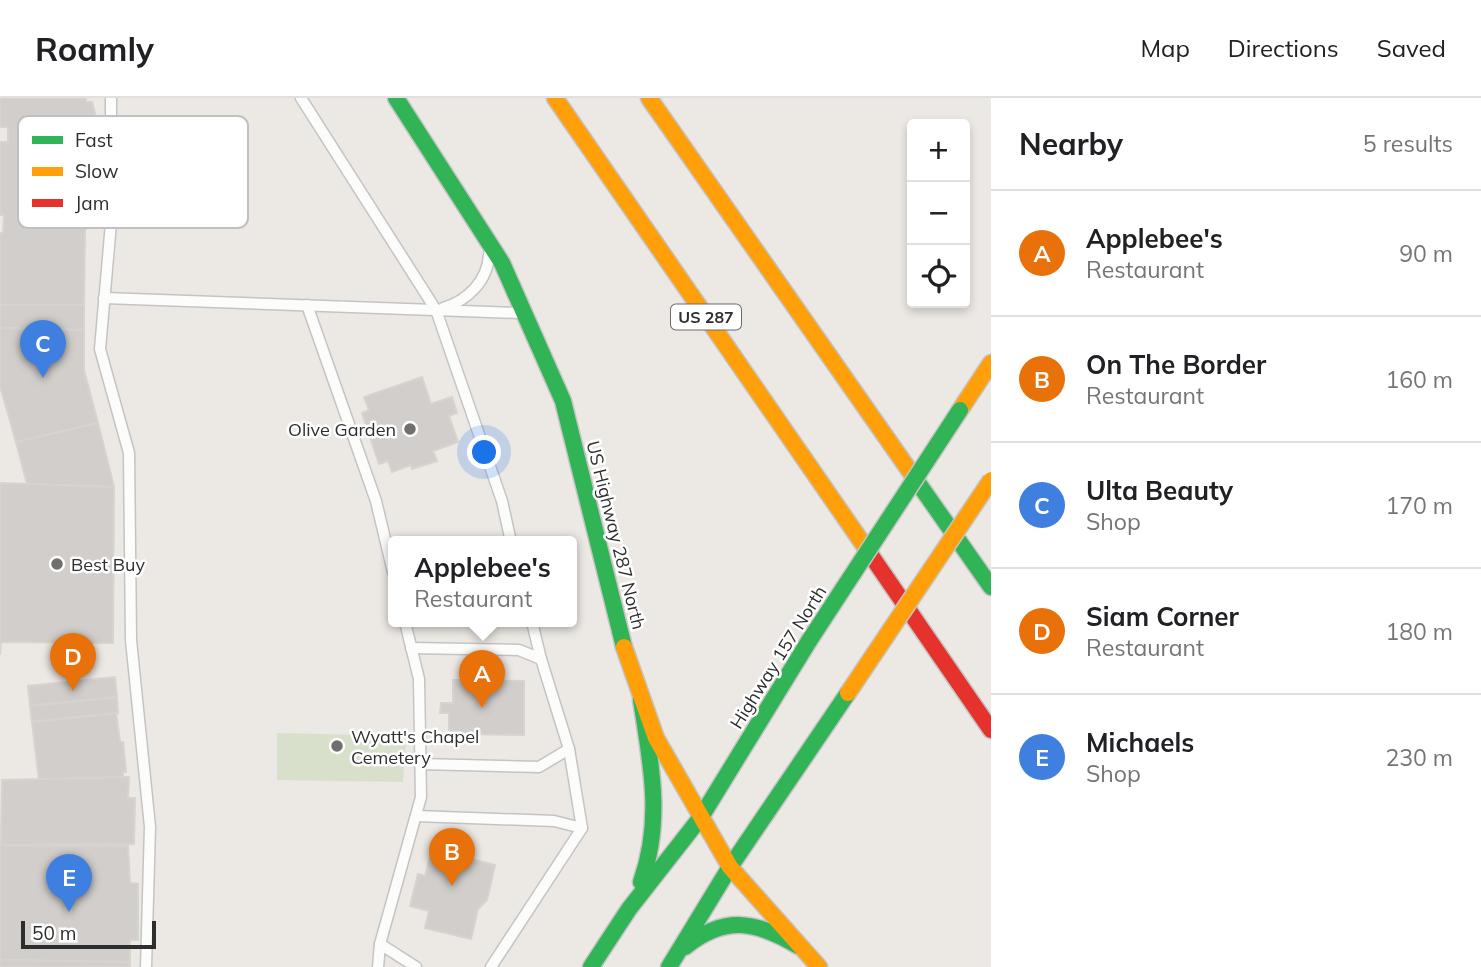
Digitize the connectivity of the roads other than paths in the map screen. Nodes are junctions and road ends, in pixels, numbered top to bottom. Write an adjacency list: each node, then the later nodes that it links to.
1 (111, 98): 6 (lane)
2 (301, 98): 11 (lane)
3 (396, 98): 8 (main road, US Highway 287 North)
4 (555, 98): 23 (main road, US 287)
5 (649, 98): 17 (main road)
6 (111, 116)
7 (111, 228): 9 (lane)
8 (489, 242): 11 (lane); 12 (main road, US Highway 287 North)
9 (104, 298): 10 (lane); 34 (lane)
10 (307, 305): 11 (lane); 16 (lane)
11 (436, 310): 12 (lane); 15 (lane)
12 (524, 313): 22 (main road, US Highway 287 North)
13 (991, 363): 27 (main road, Highway 157 North, bridge)
14 (991, 480): 29 (main road, bridge)
15 (510, 536)
16 (388, 551)
17 (991, 587)
18 (406, 627): 20 (lane)
19 (533, 627): 21 (lane)
20 (411, 648): 21 (lane); 25 (lane)
21 (541, 659): 24 (lane)
22 (641, 700): 27 (main road, US Highway 287 North); 30 (main road)
23 (991, 730)
24 (569, 749): 25 (lane); 28 (lane)
25 (421, 764): 26 (lane)
26 (416, 816): 28 (lane); 31 (lane)
27 (701, 817): 29 (main road, US Highway 287 North); 30 (main road, Highway 157 North)
28 (582, 828): 37 (lane)
29 (730, 867): 32 (main road, US Highway 287 North); 33 (main road)
30 (629, 909): 38 (main road, Highway 157 North)
31 (380, 944): 35 (lane); 36 (lane)
32 (798, 946): 33 (main road); 39 (main road, US Highway 287 North)
33 (672, 962)
34 (146, 967)
35 (378, 967)
36 (416, 967)
37 (491, 967)
38 (591, 967)
39 (819, 967)

